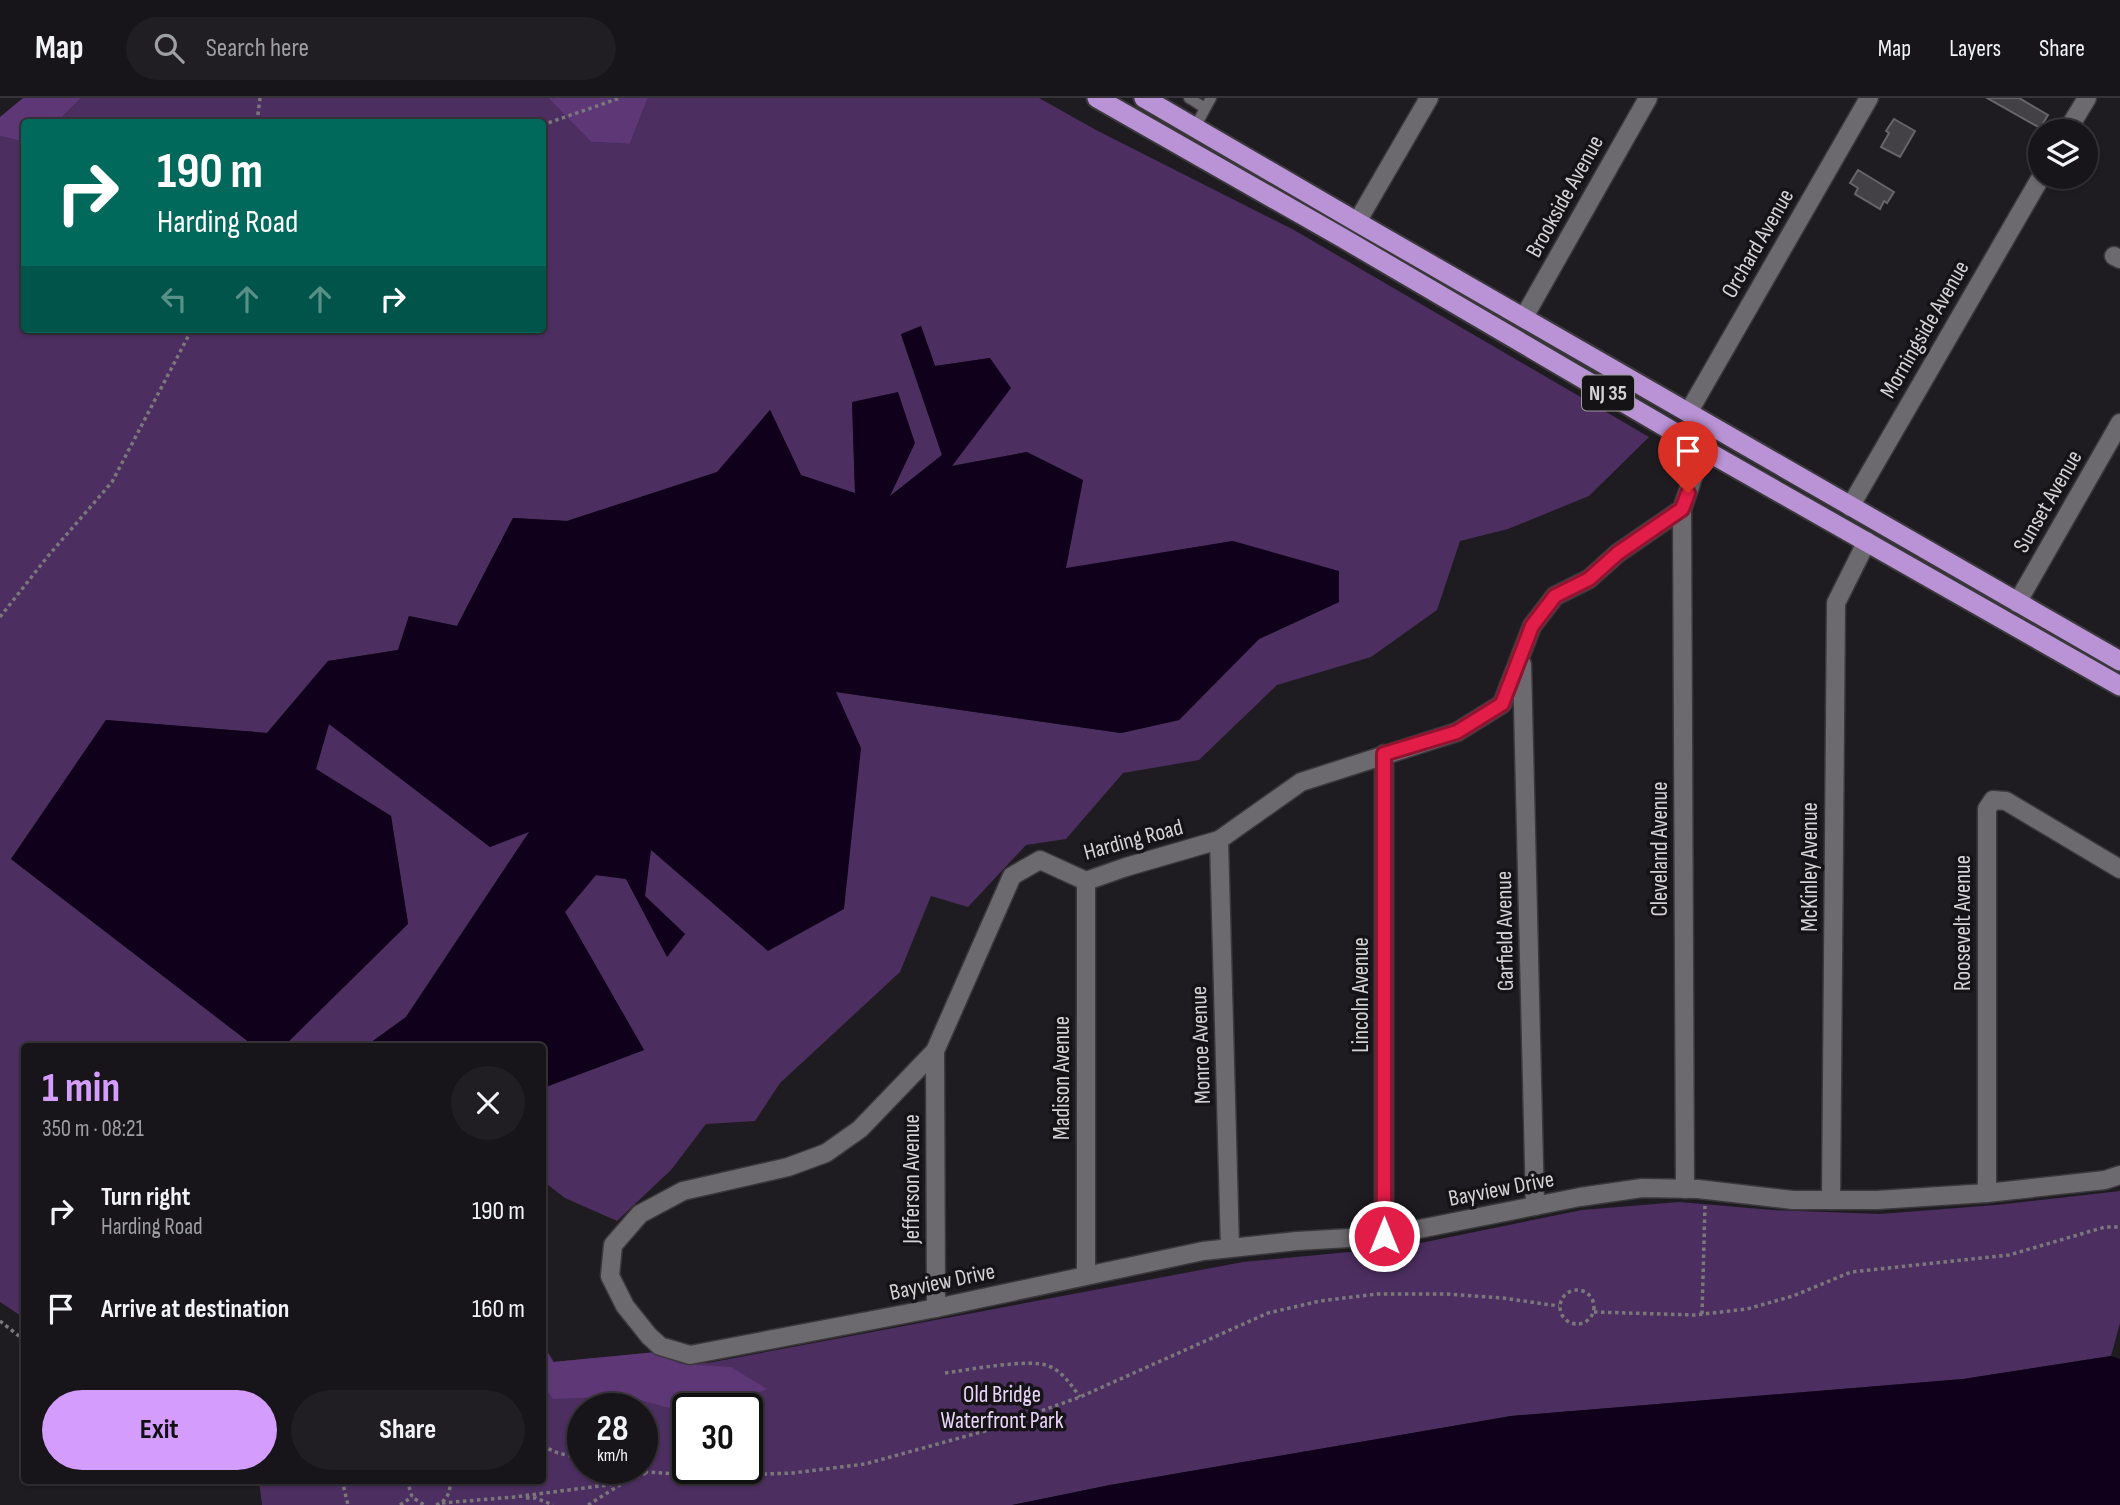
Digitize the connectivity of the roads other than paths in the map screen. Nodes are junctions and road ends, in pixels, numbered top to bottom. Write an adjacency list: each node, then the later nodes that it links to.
1 (1097, 98): 16 (highway, NJ 35)
2 (1144, 98): 10 (highway, NJ 35)
3 (1189, 98): 8 (lane)
4 (1429, 98): 12 (street)
5 (1648, 98): 13 (street, Brookside Avenue)
6 (1869, 98): 14 (street, Orchard Avenue)
7 (2087, 98): 9 (street)
8 (1208, 103): 10 (lane)
9 (2074, 119)
10 (1195, 127): 12 (highway, NJ 35)
11 (2034, 189): 17 (street, Morningside Avenue)
12 (1357, 222): 13 (highway, NJ 35)
13 (1524, 317): 14 (highway, NJ 35)
14 (1688, 413): 17 (highway, NJ 35)
15 (2120, 423): 20 (street, Sunset Avenue)
16 (1703, 449): 18 (street); 19 (highway, NJ 35)
17 (1850, 506): 20 (highway, NJ 35)
18 (1682, 509): 21 (street, Harding Road); 30 (street, Cleveland Avenue)
19 (1867, 541): 23 (highway, NJ 35); 32 (street, McKinley Avenue)
20 (2017, 603): 22 (highway, NJ 35)
21 (1522, 654): 24 (street, Harding Road); 33 (street, Garfield Avenue)
22 (2120, 661)
23 (2120, 686)
24 (1384, 754): 25 (street, Harding Road); 34 (street, Lincoln Avenue)
25 (1219, 840): 27 (street, Harding Road); 35 (street, Monroe Avenue)
26 (2120, 869): 31 (street, Roosevelt Avenue)
27 (1086, 881): 28 (street, Harding Road); 36 (street, Madison Avenue)
28 (935, 1051): 37 (street, Jefferson Avenue); 38 (street, Harding Road)
29 (2120, 1175): 31 (street, Bayview Drive)
30 (1685, 1189): 32 (street, Bayview Drive); 33 (street, Bayview Drive)
31 (1987, 1194): 32 (street, Bayview Drive)
32 (1831, 1200)
33 (1535, 1206): 34 (street, Bayview Drive)
34 (1384, 1236): 35 (street, Bayview Drive)
35 (1230, 1248): 36 (street, Bayview Drive)
36 (1086, 1275): 37 (street, Bayview Drive)
37 (936, 1308): 38 (street, Bayview Drive)
38 (690, 1355)

